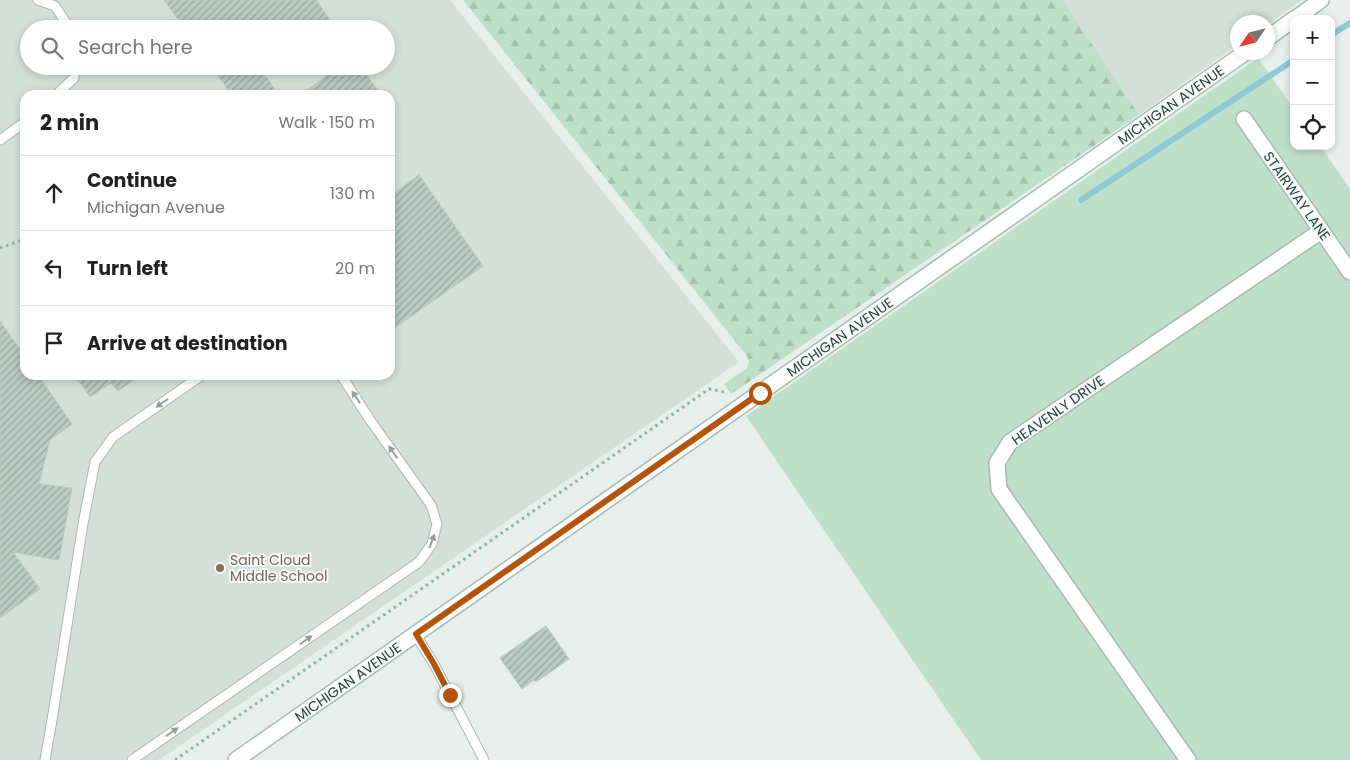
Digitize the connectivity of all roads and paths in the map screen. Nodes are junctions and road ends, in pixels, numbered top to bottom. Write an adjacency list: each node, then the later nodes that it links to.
1 (38, 0): 4 (lane)
2 (1321, 0): 3 (street)
3 (1300, 15)
4 (64, 20)
5 (1290, 22): 6 (street)
6 (1275, 33)
7 (1235, 60): 20 (street, MICHIGAN AVENUE)
8 (74, 75): 9 (lane)
9 (61, 90)
10 (1244, 119): 13 (street, STAIRWAY LANE)
11 (20, 126): 12 (lane)
12 (0, 140)
13 (1321, 231): 16 (street, STAIRWAY LANE); 27 (street, HEAVENLY DRIVE)
14 (20, 241): 15 (path)
15 (0, 248)
16 (1350, 272)
17 (195, 380): 22 (lane, one-way to 22)
18 (344, 380): 23 (lane, one-way to 18)
19 (732, 394): 24 (path)
20 (416, 634): 21 (street, MICHIGAN AVENUE); 26 (lane)
21 (253, 755): 25 (street, MICHIGAN AVENUE)
22 (45, 760)
23 (132, 760)
24 (175, 760)
25 (236, 760)
26 (484, 760)
27 (1188, 760)

